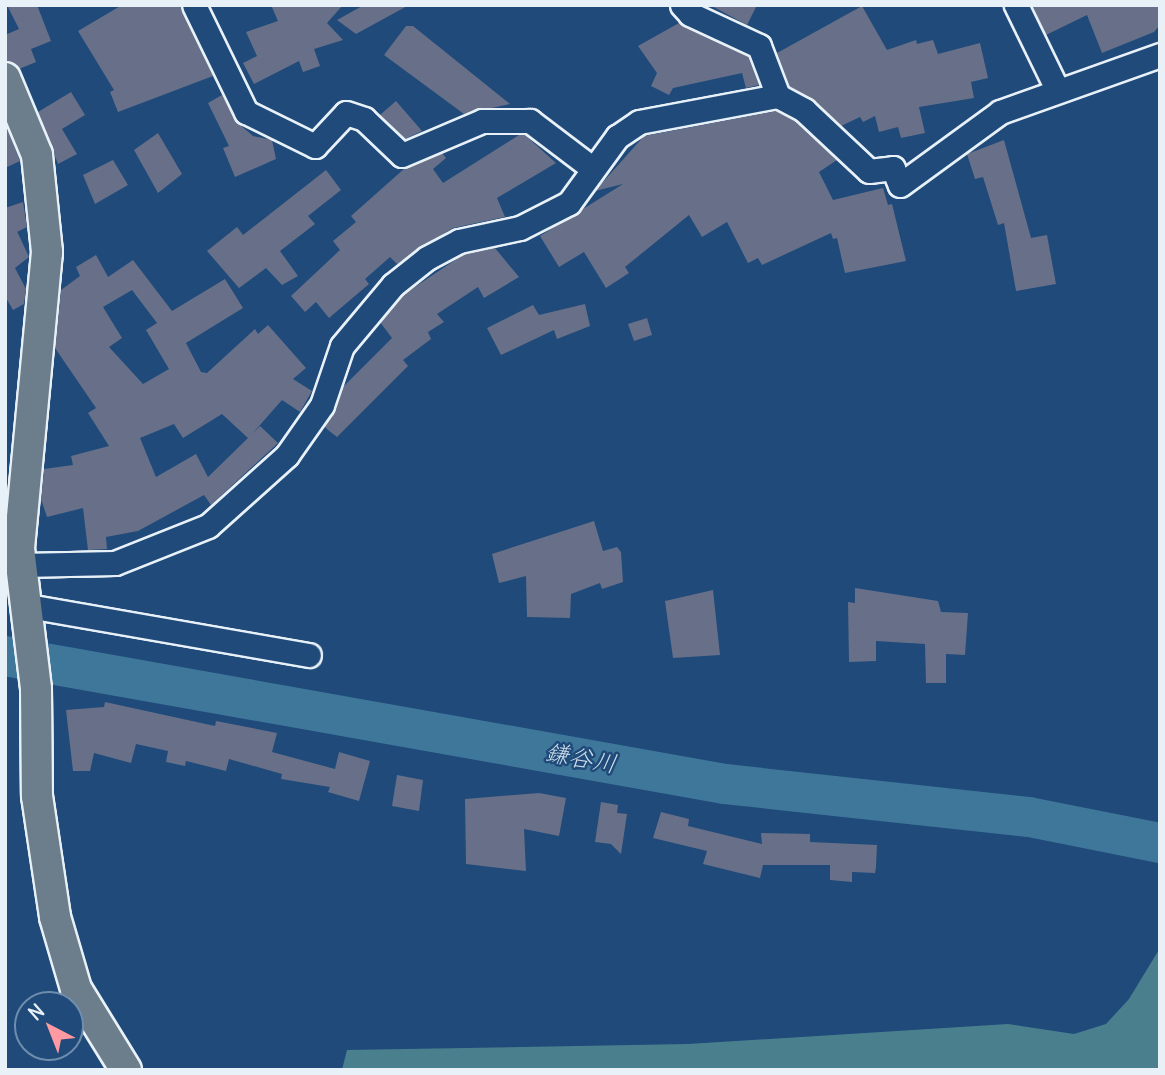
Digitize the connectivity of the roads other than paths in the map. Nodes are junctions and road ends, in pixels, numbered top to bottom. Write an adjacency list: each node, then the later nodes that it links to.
1 (194, 5): 8 (street)
2 (682, 5): 7 (street)
3 (1016, 5): 6 (street)
4 (1160, 55): 6 (street)
5 (5, 78): 9 (main road)
6 (1057, 89): 7 (street)
7 (778, 96): 8 (street)
8 (592, 168): 9 (street)
9 (15, 553): 10 (main road)
10 (29, 611): 11 (street); 12 (main road)
11 (309, 655)
12 (126, 1070)

